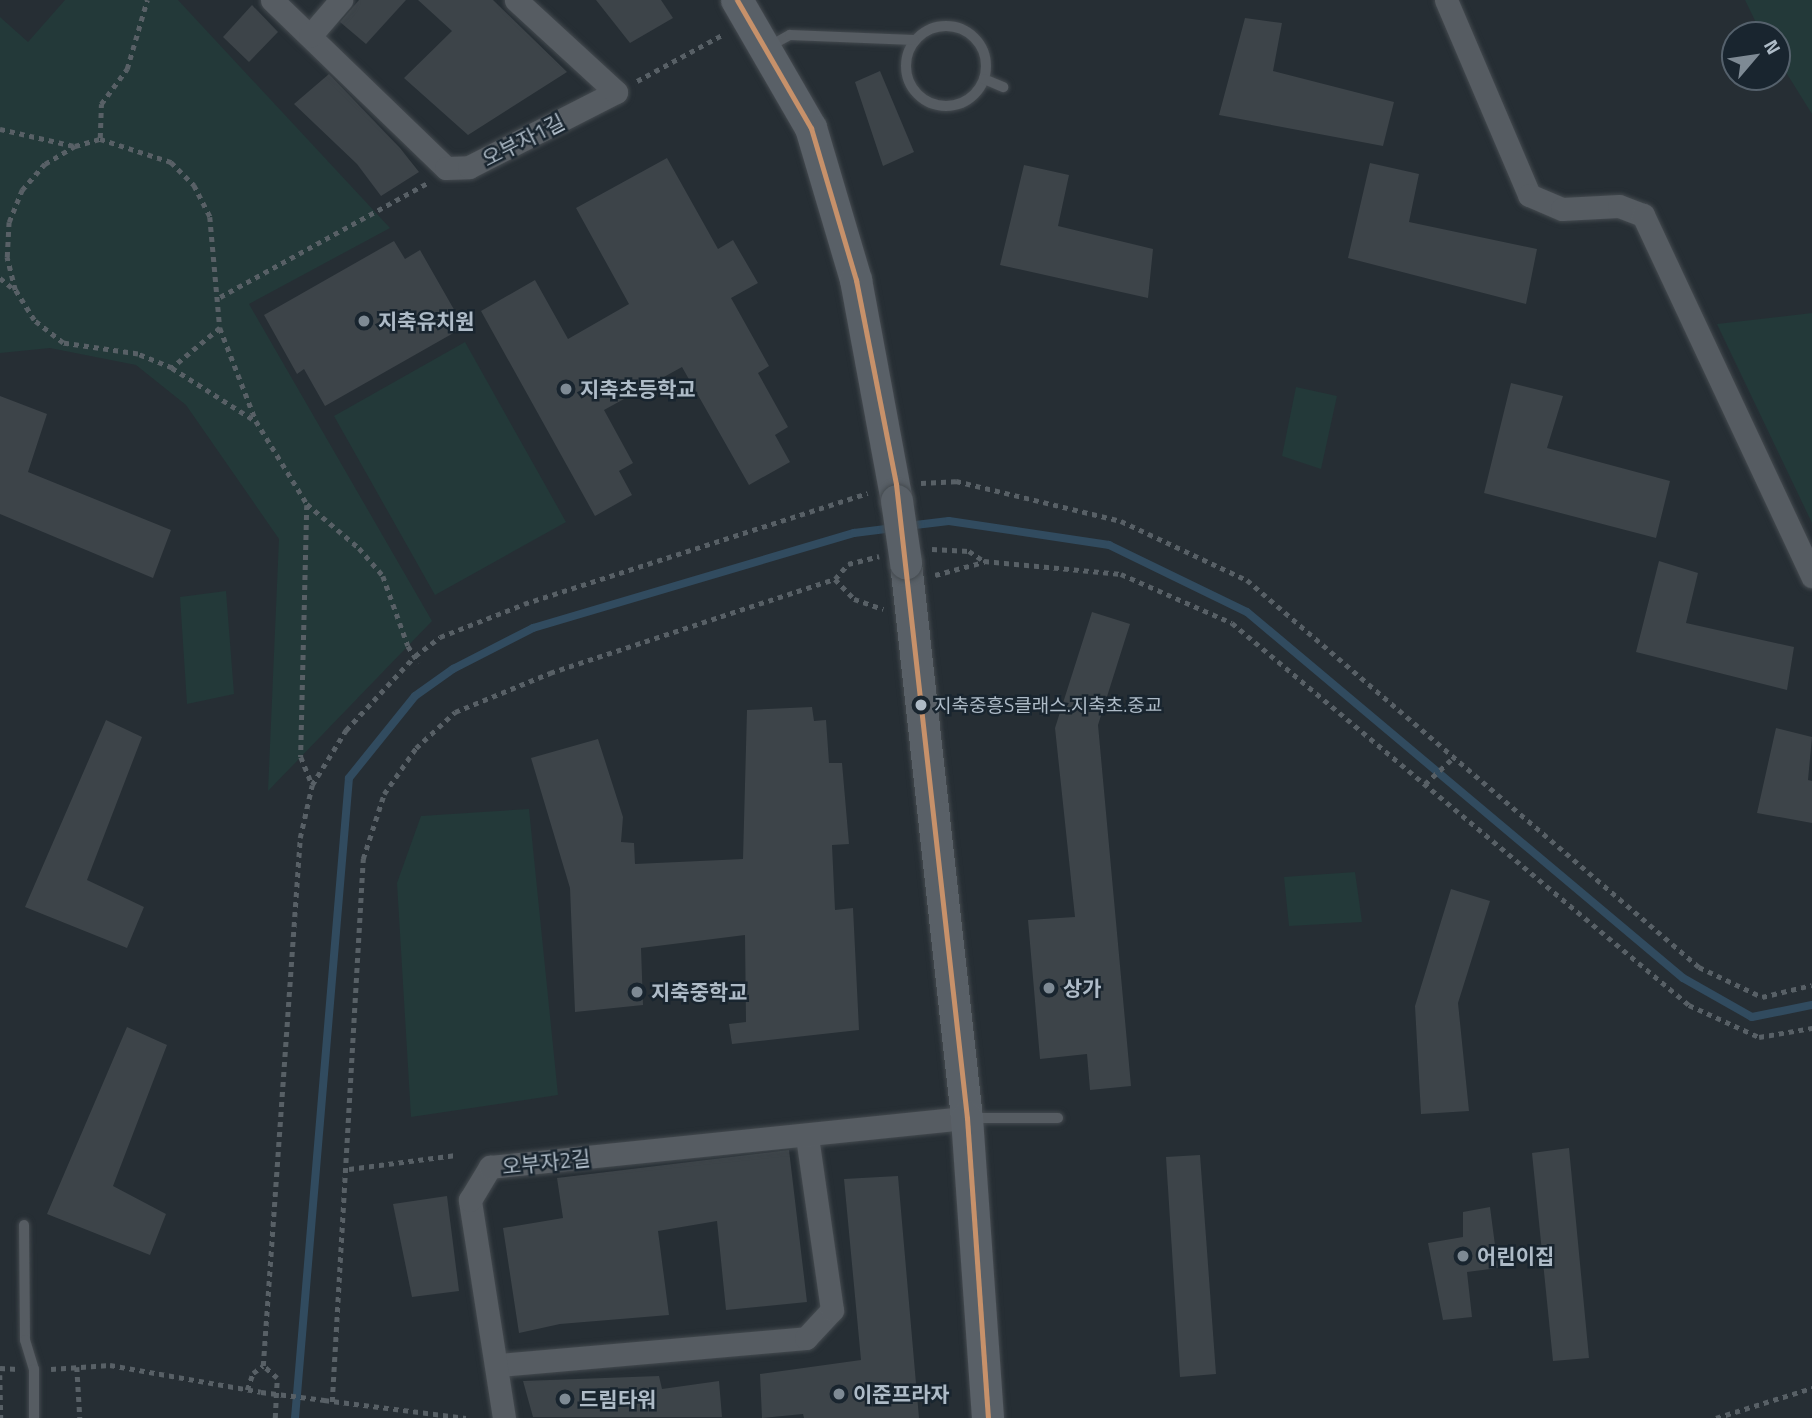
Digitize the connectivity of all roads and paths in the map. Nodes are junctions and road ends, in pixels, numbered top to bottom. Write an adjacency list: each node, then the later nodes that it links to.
1 (147, 0): 15 (path)
2 (272, 0): 8 (street)
3 (341, 0): 8 (street)
4 (516, 0): 13 (street)
5 (737, 0): 10 (main road)
6 (1446, 0): 28 (street)
7 (728, 32): 13 (path)
8 (310, 36): 17 (street)
9 (914, 40): 10 (lane); 11 (lane); 11 (lane)
10 (768, 47): 24 (main road)
11 (984, 79): 12 (lane)
12 (1003, 87)
13 (616, 92): 17 (street, 오부자1길)
14 (0, 129): 16 (path)
15 (100, 139): 16 (path); 20 (path)
16 (75, 146): 19 (path)
17 (446, 168): 20 (path)
18 (0, 278): 19 (path)
19 (15, 290): 22 (path)
20 (220, 297): 21 (path)
21 (219, 328): 22 (path); 23 (path)
22 (172, 368): 23 (path)
23 (256, 421): 25 (path)
24 (896, 492): 31 (path); 33 (path); 37 (main road, bridge)
25 (307, 504): 31 (path); 35 (path)
26 (984, 561): 27 (path)
27 (935, 575)
28 (1812, 576)
29 (835, 579): 30 (path)
30 (887, 611)
31 (415, 656): 32 (path); 35 (path)
32 (419, 663)
33 (1454, 757): 34 (path); 36 (path)
34 (1425, 784)
35 (312, 785): 44 (path)
36 (1812, 985)
37 (967, 1118): 38 (lane); 39 (street, 오부자2길); 54 (main road)
38 (1058, 1118)
39 (807, 1136): 43 (street); 43 (street, 오부자2길)
40 (456, 1155): 41 (path)
41 (349, 1169)
42 (24, 1225): 49 (lane)
43 (499, 1365): 53 (street, 오부자2길)
44 (263, 1366): 47 (path); 51 (path)
45 (0, 1375): 48 (path)
46 (1812, 1388): 55 (path)
47 (247, 1390): 50 (path); 52 (path, bridge)
48 (1, 1418)
49 (34, 1418)
50 (80, 1418)
51 (275, 1418)
52 (466, 1418)
53 (504, 1418)
54 (988, 1418)
55 (1716, 1418)

